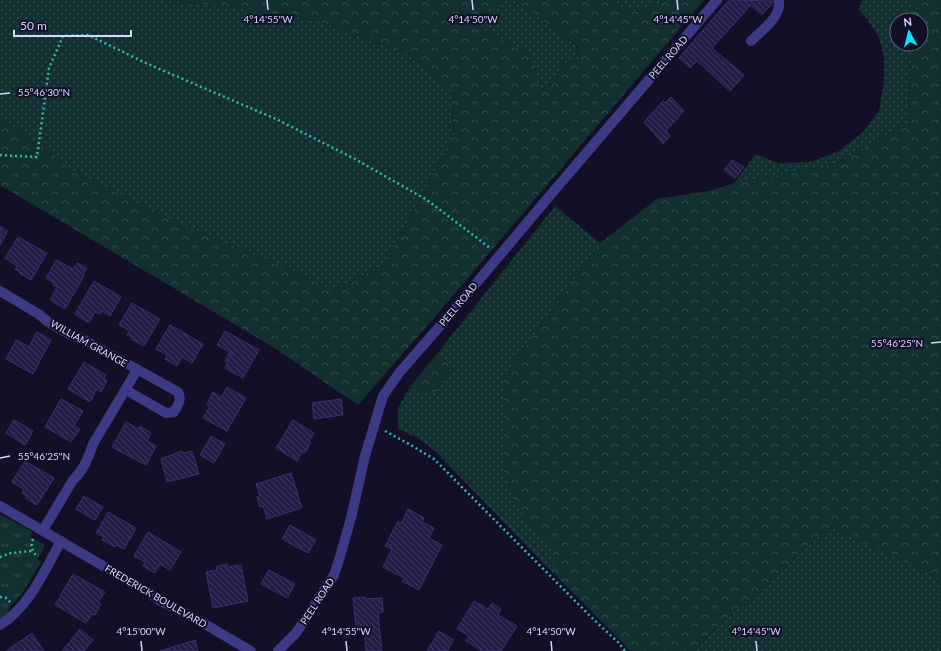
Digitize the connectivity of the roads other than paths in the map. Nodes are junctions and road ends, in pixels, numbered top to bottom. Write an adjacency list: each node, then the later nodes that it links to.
1 (717, 0): 12 (street, PEEL ROAD)
2 (779, 0): 3 (street)
3 (752, 41)
4 (0, 291): 5 (street, WILLIAM GRANGE)
5 (137, 370): 6 (street, WILLIAM GRANGE); 6 (street, WILLIAM GRANGE)
6 (126, 390): 8 (street, WILLIAM GRANGE)
7 (0, 506): 8 (street, FREDERICK BOULEVARD)
8 (40, 529): 9 (street, FREDERICK BOULEVARD)
9 (61, 541): 10 (street); 11 (street, FREDERICK BOULEVARD)
10 (0, 625)
11 (251, 651)
12 (278, 651)

